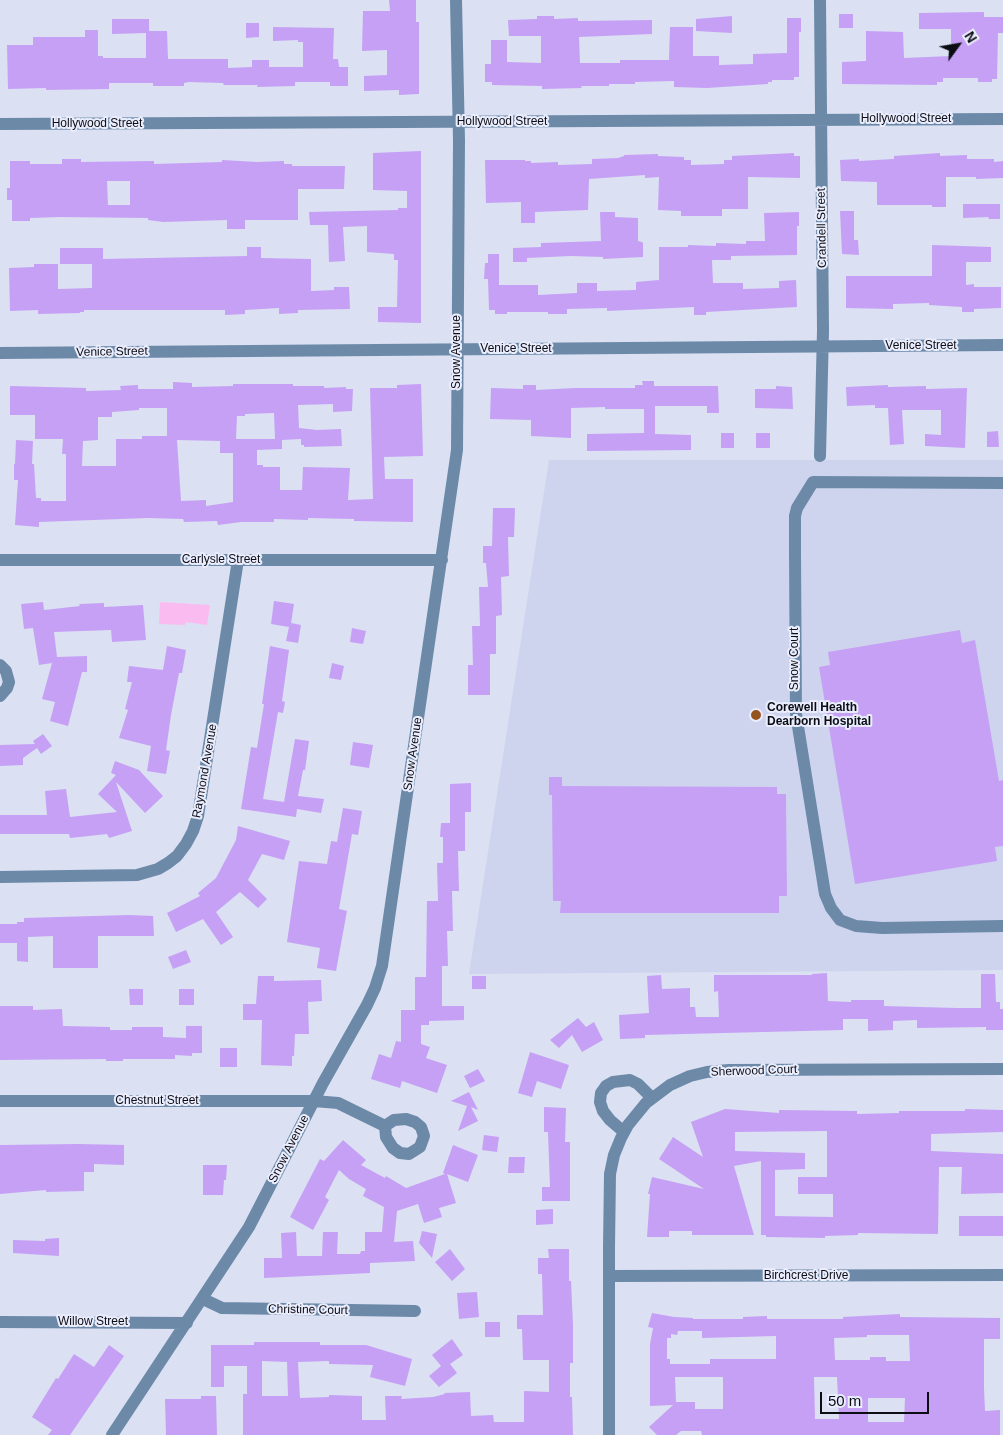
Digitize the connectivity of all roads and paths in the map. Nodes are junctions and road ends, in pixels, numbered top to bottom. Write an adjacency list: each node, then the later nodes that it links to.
1 (456, 0): 5 (street, Snow Avenue)
2 (820, 0): 3 (street, Crandell Street)
3 (821, 119): 4 (street, Hollywood Street); 5 (street, Hollywood Street); 8 (street, Crandell Street)
4 (1003, 119)
5 (458, 122): 6 (street, Hollywood Street); 9 (street, Snow Avenue)
6 (0, 124)
7 (1003, 345): 8 (street, Venice Street)
8 (823, 347): 9 (street, Venice Street); 11 (street, Crandell Street)
9 (457, 349): 10 (street, Venice Street); 15 (street, Snow Avenue)
10 (0, 353)
11 (820, 456)
12 (1003, 483): 19 (street, Snow Court)
13 (0, 560): 14 (street, Carlysle Street)
14 (238, 560): 15 (street, Carlysle Street); 18 (street, Raymond Avenue)
15 (442, 560): 23 (street, Snow Avenue)
16 (0, 665): 17 (street)
17 (0, 696)
18 (0, 877)
19 (1003, 926)
20 (1003, 1069): 21 (street, Sherwood Court)
21 (652, 1098): 25 (street, Sherwood Court); 25 (street)
22 (0, 1101): 23 (street, Chestnut Street)
23 (314, 1101): 24 (street, Chestnut Street); 28 (street, Snow Avenue)
24 (385, 1126)
25 (624, 1132): 27 (street, Sherwood Court)
26 (1003, 1275): 27 (street, Birchcrest Drive)
27 (609, 1276): 33 (street, Sherwood Court)
28 (203, 1299): 29 (street, Christine Court); 31 (street, Snow Avenue)
29 (414, 1311)
30 (0, 1322): 31 (street, Willow Street)
31 (187, 1323): 32 (street, Snow Avenue)
32 (112, 1435)
33 (610, 1435)

